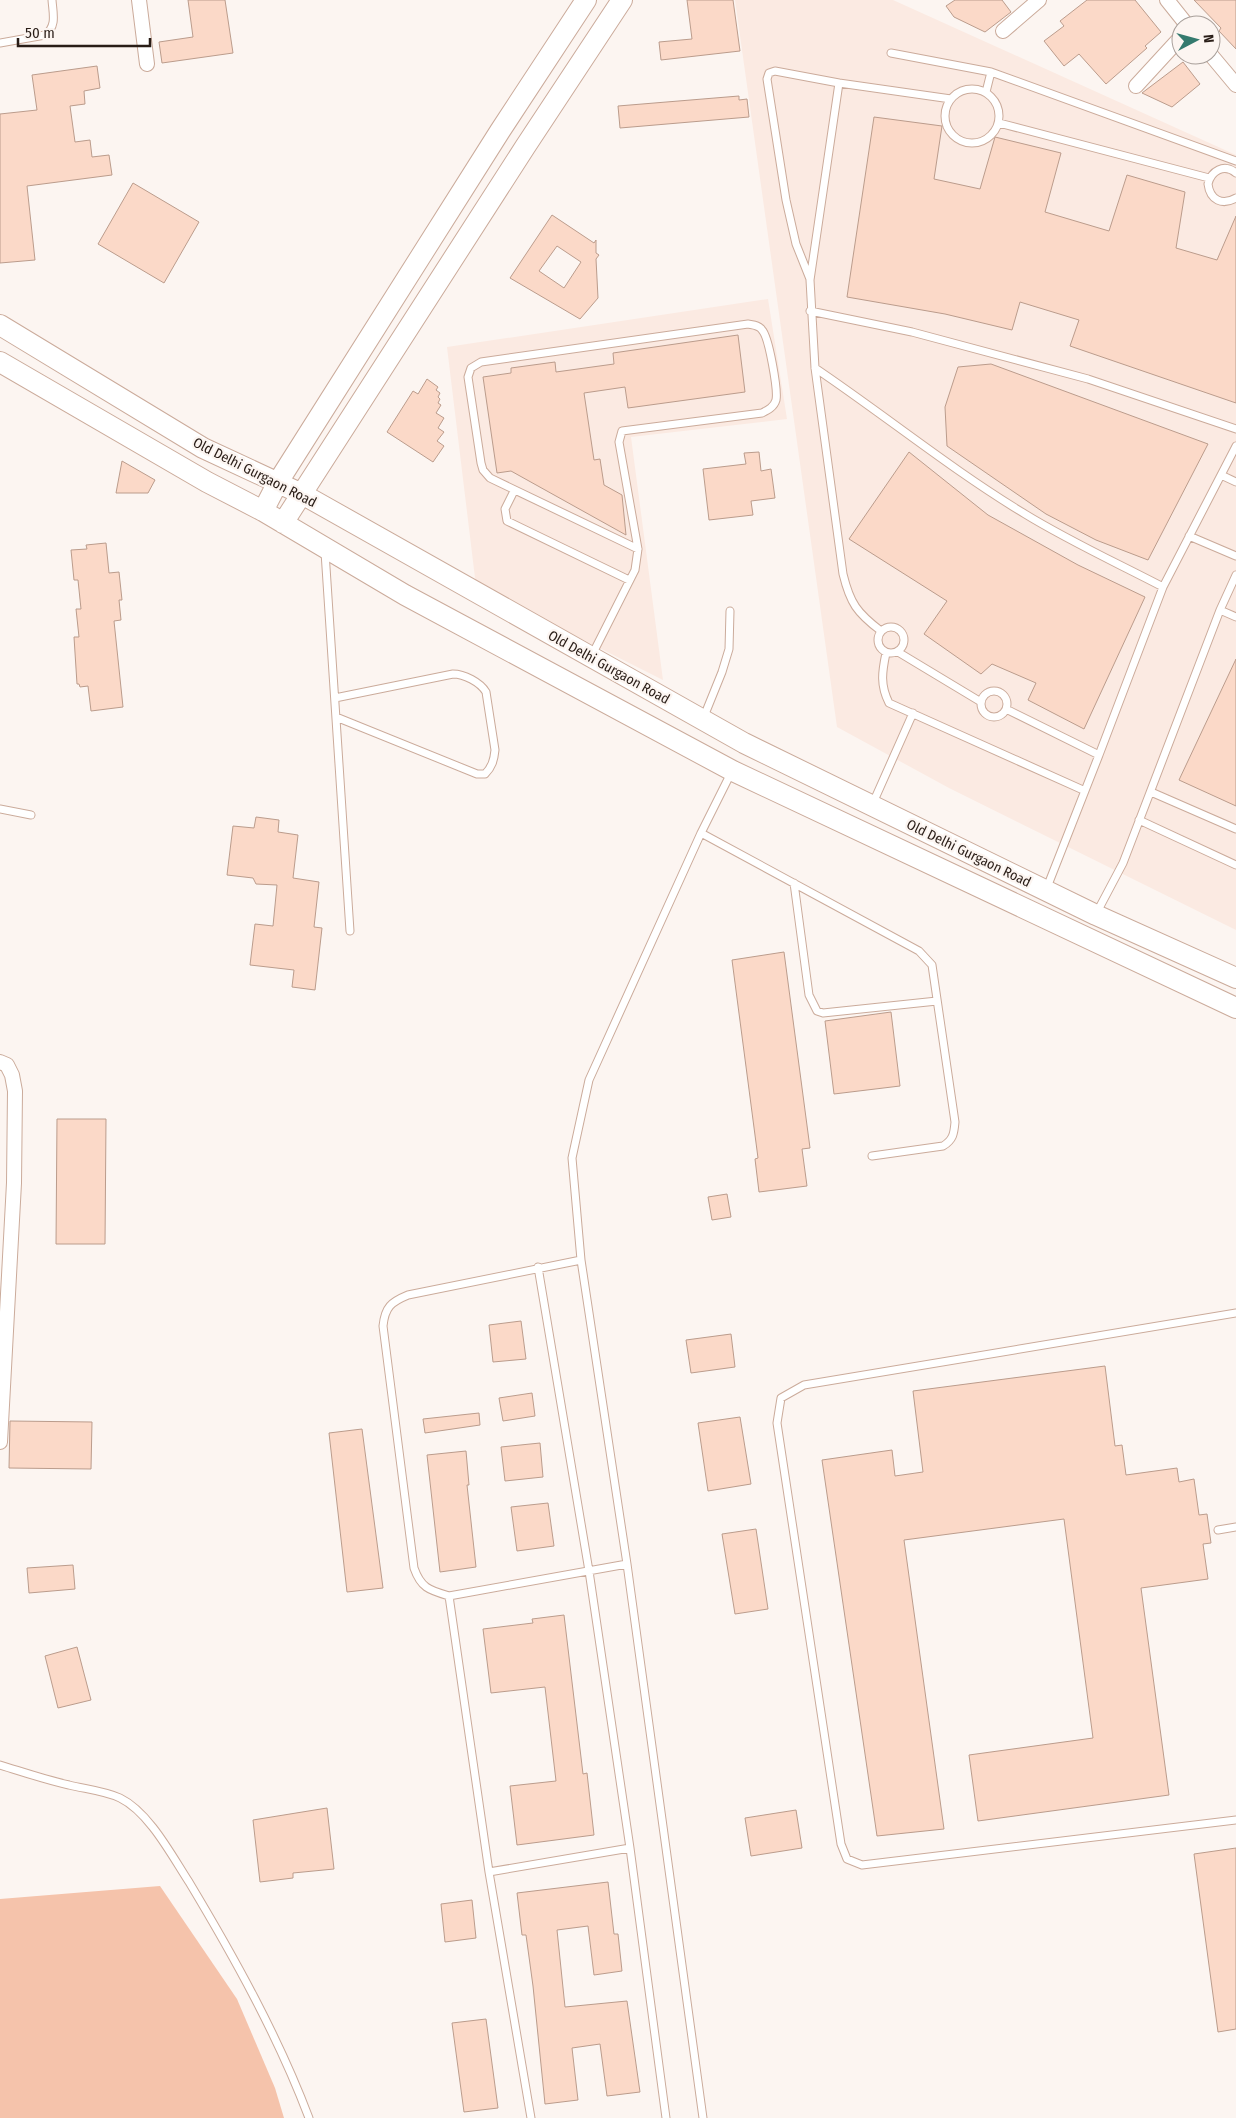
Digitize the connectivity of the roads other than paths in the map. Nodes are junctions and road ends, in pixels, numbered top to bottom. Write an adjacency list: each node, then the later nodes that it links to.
1 (52, 0): 9 (lane)
2 (139, 0): 12 (street)
3 (586, 0): 33 (main road)
4 (622, 0): 36 (main road)
5 (1039, 0): 8 (street)
6 (1167, 0): 7 (street)
7 (1179, 15)
8 (1002, 31)
9 (0, 43)
10 (1171, 49): 16 (street)
11 (891, 53): 14 (lane)
12 (147, 64)
13 (1219, 65): 17 (street)
14 (991, 72): 18 (lane); 21 (lane)
15 (839, 83): 19 (lane); 25 (lane); 25 (lane)
16 (1136, 86)
17 (1236, 86)
18 (986, 92): 19 (lane); 20 (lane)
19 (951, 99): 20 (lane)
20 (998, 123): 23 (lane)
21 (1236, 161): 22 (lane)
22 (1234, 171): 23 (lane)
23 (1209, 178): 24 (lane)
24 (1236, 198)
25 (810, 280): 26 (lane)
26 (810, 311): 29 (lane); 30 (lane)
27 (0, 324): 33 (main road, Old Delhi Gurgaon Road)
28 (0, 362): 37 (main road, Old Delhi Gurgaon Road)
29 (815, 368): 45 (lane); 49 (lane)
30 (1236, 429)
31 (1236, 446): 32 (lane)
32 (1221, 475): 34 (lane); 39 (lane)
33 (278, 482): 36 (main road, Old Delhi Gurgaon Road); 37 (main road)
34 (1236, 482)
35 (514, 491): 41 (lane); 41 (lane); 44 (lane)
36 (302, 494): 38 (main road); 52 (main road, Old Delhi Gurgaon Road)
37 (263, 510): 38 (main road, Old Delhi Gurgaon Road)
38 (283, 523): 40 (main road, Old Delhi Gurgaon Road)
39 (1189, 536): 42 (lane); 45 (lane)
40 (324, 547): 53 (lane); 60 (main road, Old Delhi Gurgaon Road)
41 (638, 549): 44 (lane)
42 (1236, 556)
43 (1236, 575): 46 (lane)
44 (630, 580): 52 (lane)
45 (1163, 587): 59 (lane)
46 (1220, 610): 48 (lane); 62 (lane)
47 (730, 611): 58 (lane)
48 (1236, 617)
49 (881, 631): 50 (lane); 51 (lane)
50 (898, 652): 51 (lane); 54 (lane)
51 (886, 653): 56 (lane)
52 (592, 657): 58 (main road, Old Delhi Gurgaon Road)
53 (335, 698): 57 (lane); 57 (lane)
54 (981, 702): 55 (lane); 55 (lane)
55 (1006, 709): 59 (lane)
56 (913, 713): 61 (lane); 63 (lane)
57 (336, 717): 73 (lane)
58 (702, 719): 63 (main road, Old Delhi Gurgaon Road)
59 (1099, 754): 61 (lane)
60 (733, 771): 68 (lane); 76 (main road, Old Delhi Gurgaon Road)
61 (1084, 790): 71 (lane)
62 (1151, 792): 66 (lane); 67 (lane)
63 (872, 806): 71 (main road, Old Delhi Gurgaon Road)
64 (0, 809): 65 (lane)
65 (31, 815)
66 (1140, 820): 69 (lane); 72 (lane)
67 (1236, 829)
68 (702, 833): 70 (lane); 79 (lane)
69 (1236, 865)
70 (794, 883): 75 (lane); 75 (lane)
71 (1046, 890): 72 (main road, Old Delhi Gurgaon Road)
72 (1096, 915): 74 (main road, Old Delhi Gurgaon Road)
73 (350, 931)
74 (1236, 978)
75 (937, 1001): 78 (lane)
76 (1236, 1008)
77 (0, 1062): 82 (street)
78 (872, 1156)
79 (581, 1260): 80 (lane); 85 (lane)
80 (538, 1267): 86 (lane); 87 (lane)
81 (1236, 1313): 89 (lane)
82 (0, 1442)
83 (1236, 1527): 84 (lane)
84 (1218, 1530)
85 (627, 1564): 86 (lane); 95 (lane)
86 (589, 1571): 87 (lane); 90 (lane)
87 (449, 1596): 91 (lane)
88 (0, 1765): 92 (lane)
89 (1236, 1820)
90 (630, 1848): 91 (lane); 94 (lane)
91 (490, 1872): 93 (lane)
92 (309, 2118)
93 (530, 2118)
94 (666, 2118)
95 (703, 2118)

